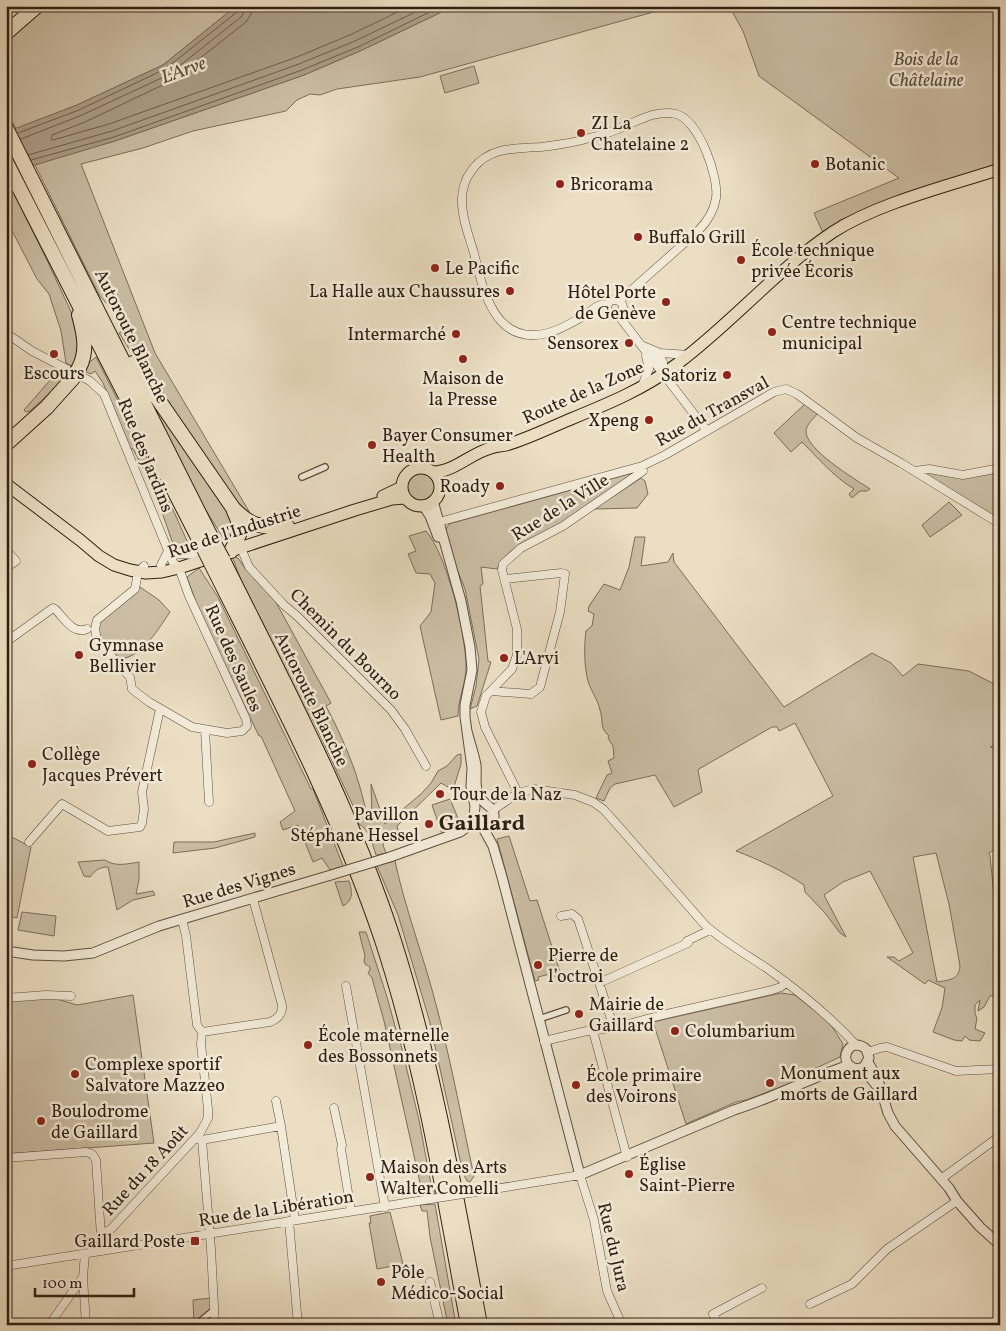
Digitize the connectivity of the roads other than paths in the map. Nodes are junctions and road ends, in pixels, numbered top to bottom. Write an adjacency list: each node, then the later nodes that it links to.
1 (36, 6): 2 (highway)
2 (6, 33)
3 (6, 128): 9 (highway, Autoroute Blanche)
4 (6, 162): 6 (highway, Autoroute Blanche)
5 (1000, 169): 15 (main road, Route de la Zone)
6 (72, 291): 19 (highway); 33 (highway, Autoroute Blanche)
7 (619, 301): 8 (street); 10 (street); 11 (street)
8 (608, 304): 10 (street); 11 (street)
9 (98, 310): 29 (highway); 33 (highway, Autoroute Blanche)
10 (590, 313): 11 (street)
11 (614, 314): 13 (street)
12 (6, 333): 37 (street, Rue des Jardins)
13 (641, 345): 14 (street); 16 (street); 17 (street)
14 (656, 352): 15 (street); 16 (street)
15 (689, 355): 16 (main road, Route de la Zone)
16 (663, 374): 17 (main road, Route de la Zone); 18 (street)
17 (640, 388): 24 (main road, Route de la Zone)
18 (707, 431): 23 (street, Rue du Transval); 30 (street, Rue du Transval)
19 (6, 444)
20 (325, 467): 25 (street)
21 (1000, 468): 23 (street)
22 (644, 470): 40 (street, Rue de la Ville)
23 (915, 471): 31 (street, Rue du Transval)
24 (436, 477): 27 (main road, Rue de l'Industrie); 28 (main road)
25 (302, 478)
26 (6, 484): 39 (main road, Rue de l'Industrie)
27 (404, 492): 28 (main road); 32 (main road, Rue de l'Industrie); 36 (main road, Rue de l'Industrie)
28 (428, 503): 30 (street); 35 (street)
29 (233, 508): 32 (highway); 36 (highway)
30 (439, 522): 35 (street)
31 (1000, 524)
32 (287, 526): 36 (main road, Rue de l'Industrie)
33 (206, 549): 36 (highway, Autoroute Blanche, bridge); 36 (main road, Rue de l'Industrie); 37 (main road, Rue de l'Industrie)
34 (6, 550): 38 (street)
35 (446, 550): 48 (street)
36 (228, 553): 37 (main road, Rue de l'Industrie); 49 (street, Chemin du Bourno); 110 (highway, Autoroute Blanche); 111 (highway, Autoroute Blanche)
37 (174, 562): 39 (main road, Rue de l'Industrie); 39 (main road, Rue de l'Industrie); 47 (street, Rue des Saules)
38 (6, 568)
39 (140, 572): 41 (street)
40 (505, 579): 45 (street, Rue de la Ville); 45 (street)
41 (98, 620): 42 (street); 43 (street)
42 (87, 629): 43 (street, Rue des Saules); 44 (street)
43 (97, 640): 46 (street, Rue des Saules)
44 (6, 642)
45 (491, 691): 50 (street, Rue de la Ville)
46 (160, 709): 47 (street, Rue des Saules); 56 (street)
47 (205, 730): 51 (street)
48 (467, 732): 52 (street); 53 (street)
49 (426, 766)
50 (518, 793): 52 (street); 61 (street)
51 (209, 802)
52 (490, 808): 53 (street); 54 (street)
53 (475, 810): 55 (street)
54 (492, 822): 55 (street); 57 (street)
55 (479, 823): 57 (street); 58 (street, Rue des Vignes, bridge)
56 (29, 842)
57 (493, 846): 69 (street)
58 (253, 899): 60 (street, Rue des Vignes); 72 (street)
59 (561, 916): 64 (street)
60 (182, 920): 62 (street, Rue des Vignes); 72 (street, Rue du 18 Août)
61 (710, 930): 63 (street); 64 (street)
62 (6, 952)
63 (786, 982): 70 (street); 74 (street)
64 (600, 983): 70 (street)
65 (346, 986): 88 (street)
66 (71, 996): 67 (street)
67 (6, 998)
68 (566, 1010): 69 (street)
69 (539, 1018): 73 (street)
70 (614, 1028): 71 (street)
71 (593, 1031): 73 (street); 83 (street)
72 (202, 1032): 82 (street, Rue du 18 Août)
73 (544, 1041): 85 (street)
74 (851, 1057): 75 (street); 75 (street); 77 (street); 83 (street)
75 (868, 1057): 76 (street); 77 (street)
76 (1000, 1070)
77 (880, 1091): 86 (street)
78 (276, 1101): 80 (street)
79 (334, 1108): 89 (street)
80 (281, 1126): 82 (street); 90 (street)
81 (1000, 1136): 86 (street)
82 (199, 1139): 91 (street, Rue du 18 Août); 92 (street)
83 (627, 1157): 85 (street)
84 (6, 1158): 91 (street, Rue du 18 Août)
85 (580, 1175): 88 (street, Rue de la Libération, bridge); 112 (street, Rue du Jura)
86 (942, 1179): 87 (street)
87 (958, 1201): 93 (street); 102 (street)
88 (385, 1207): 89 (street, Rue de la Libération)
89 (351, 1212): 90 (street, Rue de la Libération)
90 (292, 1221): 92 (street, Rue de la Libération); 108 (street)
91 (101, 1234): 94 (street, Rue du 18 Août)
92 (210, 1234): 94 (street, Rue de la Libération); 103 (street)
93 (1000, 1246)
94 (102, 1251): 95 (street, Rue de la Libération)
95 (85, 1254): 96 (street, Rue de la Libération); 97 (street)
96 (6, 1266)
97 (83, 1277): 100 (street); 101 (street)
98 (430, 1282): 109 (street)
99 (762, 1288): 113 (street)
100 (69, 1296): 101 (street); 104 (street)
101 (84, 1297): 105 (street)
102 (810, 1304)
103 (214, 1310): 106 (street); 107 (street)
104 (49, 1325)
105 (86, 1325)
106 (199, 1325)
107 (215, 1325)
108 (298, 1325)
109 (440, 1325)
110 (468, 1325)
111 (480, 1325)
112 (622, 1325)
113 (718, 1325)

